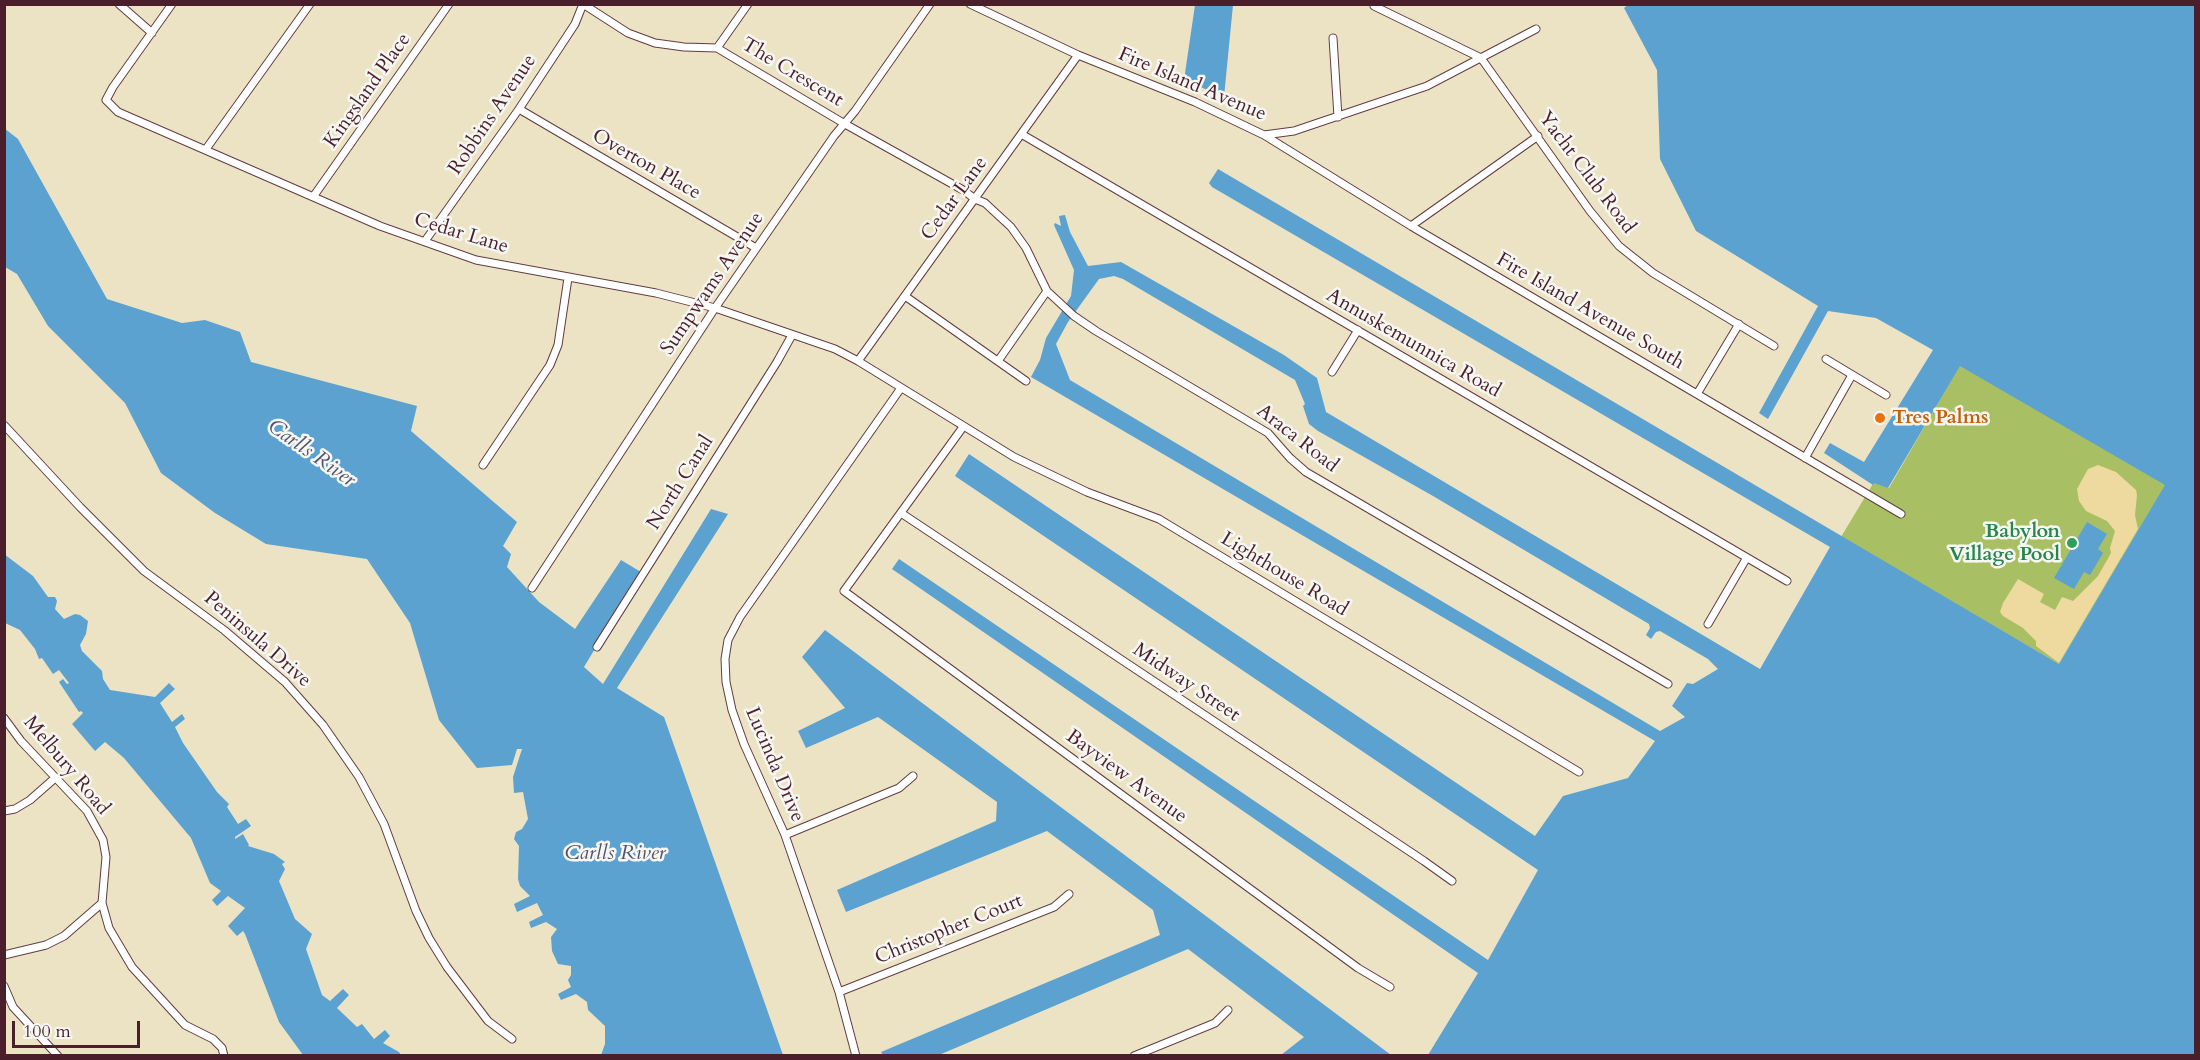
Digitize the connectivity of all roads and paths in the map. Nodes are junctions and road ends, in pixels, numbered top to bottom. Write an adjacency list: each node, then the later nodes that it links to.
1 (119, 4): 11 (street)
2 (172, 4): 11 (street)
3 (310, 4): 22 (street)
4 (449, 4): 23 (street, Kingsland Place)
5 (748, 4): 13 (street)
6 (930, 4): 18 (street, Sumpwams Avenue)
7 (970, 4): 14 (street, Fire Island Avenue)
8 (583, 5): 13 (street, The Crescent); 16 (street, Robbins Avenue)
9 (1374, 6): 15 (street)
10 (1536, 29): 15 (street, Fire Island Avenue)
11 (152, 33): 22 (street, Cedar Lane)
12 (1333, 38): 17 (street)
13 (717, 48): 18 (street, The Crescent)
14 (1078, 56): 19 (street, Cedar Lane); 20 (street, Fire Island Avenue)
15 (1481, 58): 17 (street, Fire Island Avenue); 21 (street, Yacht Club Road)
16 (519, 109): 26 (street, Robbins Avenue); 27 (street, Overton Place)
17 (1338, 117): 20 (street, Fire Island Avenue)
18 (845, 124): 24 (street, The Crescent); 27 (street, Sumpwams Avenue)
19 (1023, 135): 24 (street, Cedar Lane); 33 (street, Annuskemunnica Road)
20 (1264, 135): 25 (street, Fire Island Avenue South)
21 (1538, 136): 25 (street); 32 (street, Yacht Club Road)
22 (206, 149): 23 (street, Cedar Lane)
23 (313, 197): 26 (street, Cedar Lane)
24 (975, 200): 29 (street, Araca Road); 30 (street, Cedar Lane)
25 (1411, 226): 43 (street, Fire Island Avenue South)
26 (425, 241): 28 (street, Cedar Lane)
27 (756, 248): 31 (street, Sumpwams Avenue)
28 (568, 278): 31 (street, Cedar Lane); 48 (street)
29 (1047, 291): 38 (street); 56 (street, Araca Road)
30 (905, 296): 37 (street, Cedar Lane); 38 (street)
31 (715, 308): 34 (street, Cedar Lane); 53 (street, Sumpwams Avenue)
32 (1739, 324): 35 (street, Yacht Club Road); 43 (street)
33 (1358, 330): 39 (street); 51 (street, Annuskemunnica Road)
34 (792, 335): 37 (street, Cedar Lane); 55 (street, North Canal)
35 (1774, 346)
36 (1826, 359): 40 (street)
37 (858, 361): 42 (street, Cedar Lane)
38 (998, 361): 41 (street)
39 (1332, 372)
40 (1852, 375): 44 (street); 47 (street)
41 (1026, 381)
42 (901, 388): 46 (street, Cedar Lane); 62 (street, Lucinda Drive)
43 (1698, 394): 47 (street, Fire Island Avenue South)
44 (1886, 395)
45 (4, 425): 71 (street, Peninsula Drive)
46 (963, 427): 49 (street); 58 (street, Lighthouse Road)
47 (1805, 458): 50 (street, Fire Island Avenue South)
48 (483, 465)
49 (901, 513): 63 (street, Midway Street); 68 (street, Bayview Avenue)
50 (1901, 514)
51 (1746, 559): 52 (street, Annuskemunnica Road); 54 (street)
52 (1787, 581)
53 (532, 588)
54 (1708, 624)
55 (597, 647)
56 (1668, 684)
57 (4, 718): 60 (street, Melbury Road)
58 (1579, 772)
59 (913, 776): 62 (street)
60 (55, 778): 61 (street); 65 (street, Melbury Road)
61 (4, 811)
62 (785, 835): 69 (street, Lucinda Drive)
63 (1452, 881)
64 (1068, 894): 69 (street, Christopher Court)
65 (102, 903): 66 (street); 73 (street)
66 (4, 955)
67 (4, 986): 72 (street)
68 (1390, 987)
69 (839, 992): 74 (street, Lucinda Drive)
70 (1228, 1011): 75 (street)
71 (512, 1039)
72 (58, 1056)
73 (225, 1056)
74 (856, 1056)
75 (1134, 1056)

